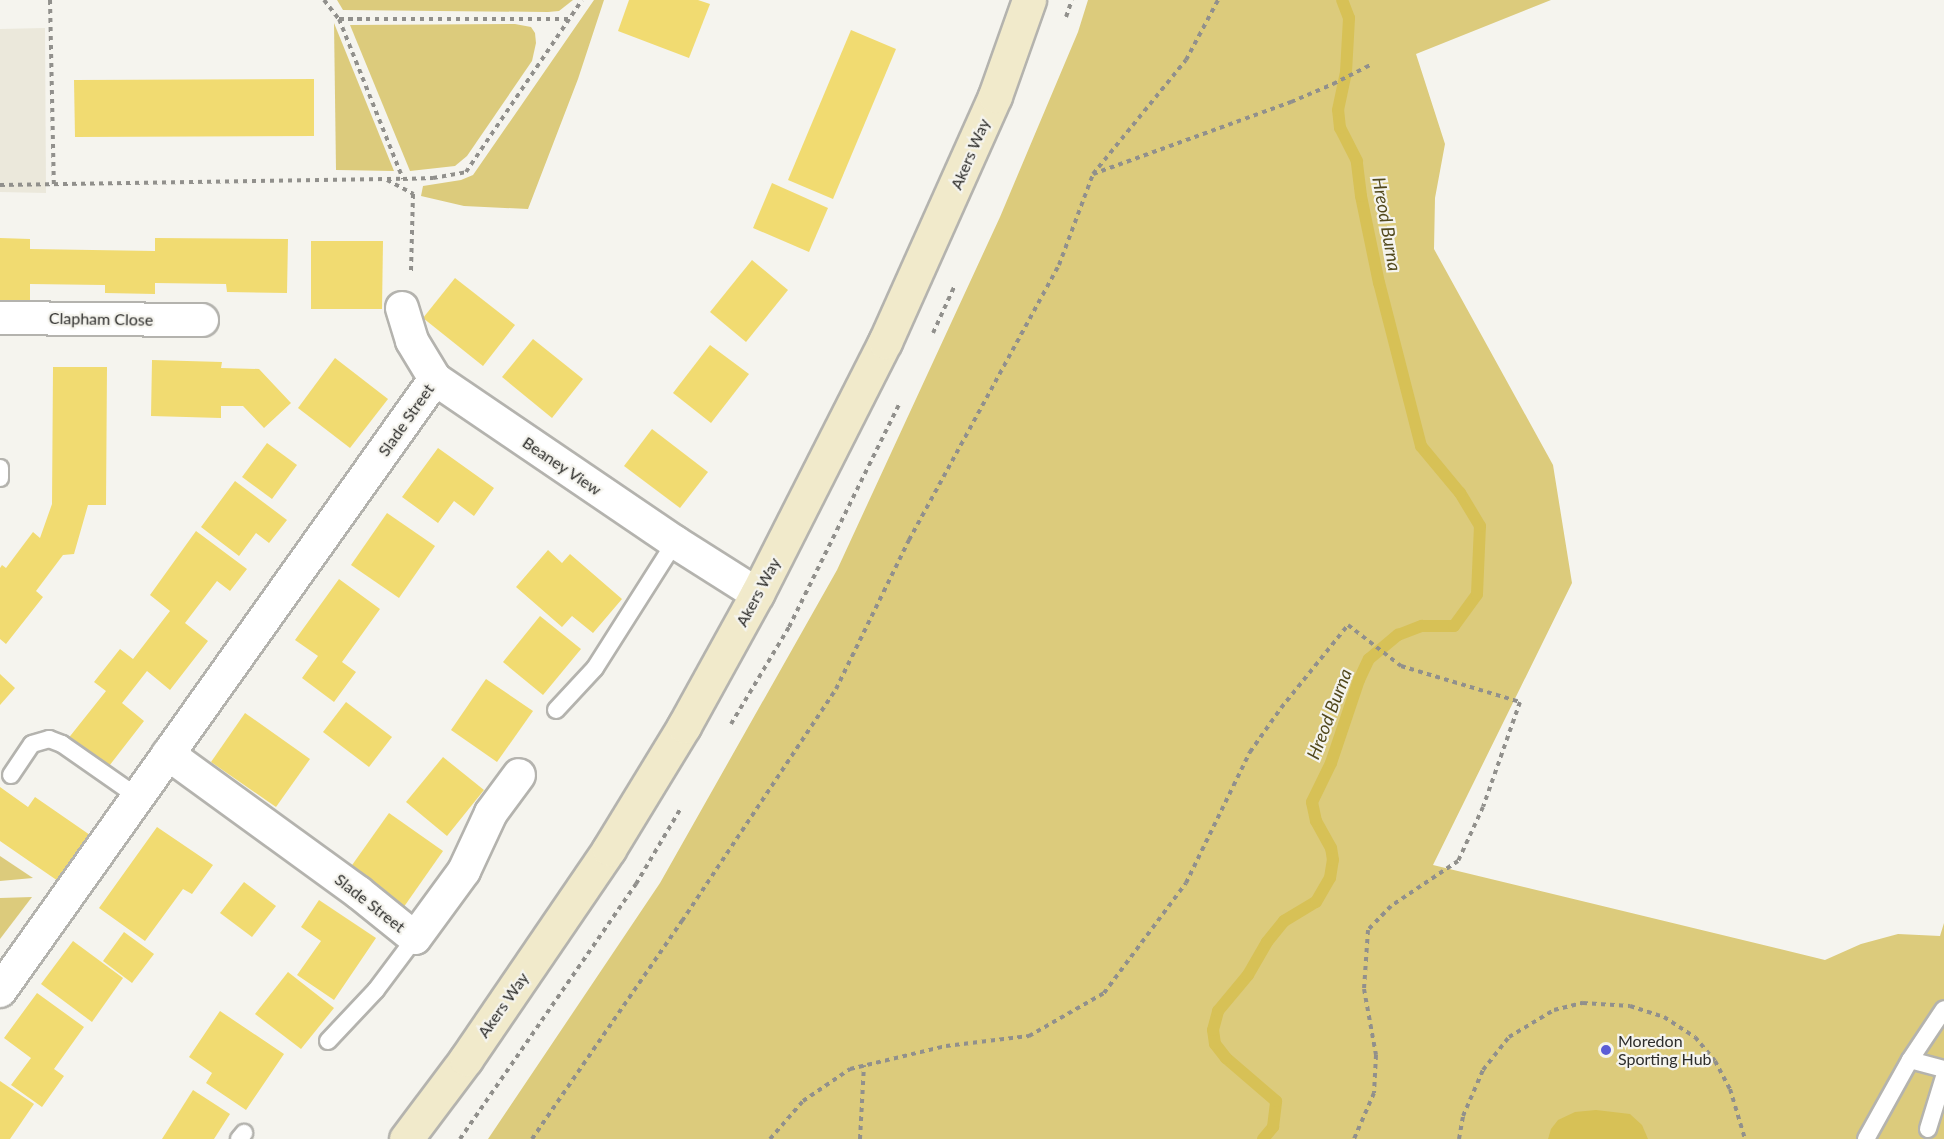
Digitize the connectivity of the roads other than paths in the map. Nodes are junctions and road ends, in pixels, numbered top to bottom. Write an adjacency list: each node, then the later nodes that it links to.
1 (1029, 0): 9 (main road, Akers Way)
2 (402, 308): 5 (street, Beaney View)
3 (0, 318): 4 (street, Clapham Close)
4 (202, 320)
5 (435, 379): 8 (street, Beaney View); 11 (street, Slade Street)
6 (0, 468): 7 (lane)
7 (0, 478)
8 (675, 542): 9 (street, Beaney View); 10 (lane)
9 (757, 594): 23 (main road, Akers Way)
10 (556, 710)
11 (168, 754): 14 (street, Slade Street); 15 (street, Slade Street)
12 (11, 775): 14 (lane)
13 (519, 775): 15 (street, Slade Street)
14 (138, 797): 16 (street, Slade Street)
15 (415, 938): 18 (lane)
16 (0, 991)
17 (1944, 1009): 19 (lane)
18 (328, 1041)
19 (1910, 1060): 20 (lane); 24 (lane)
20 (1944, 1069)
21 (1944, 1077): 22 (lane)
22 (1928, 1129)
23 (406, 1139)
24 (1866, 1139)

